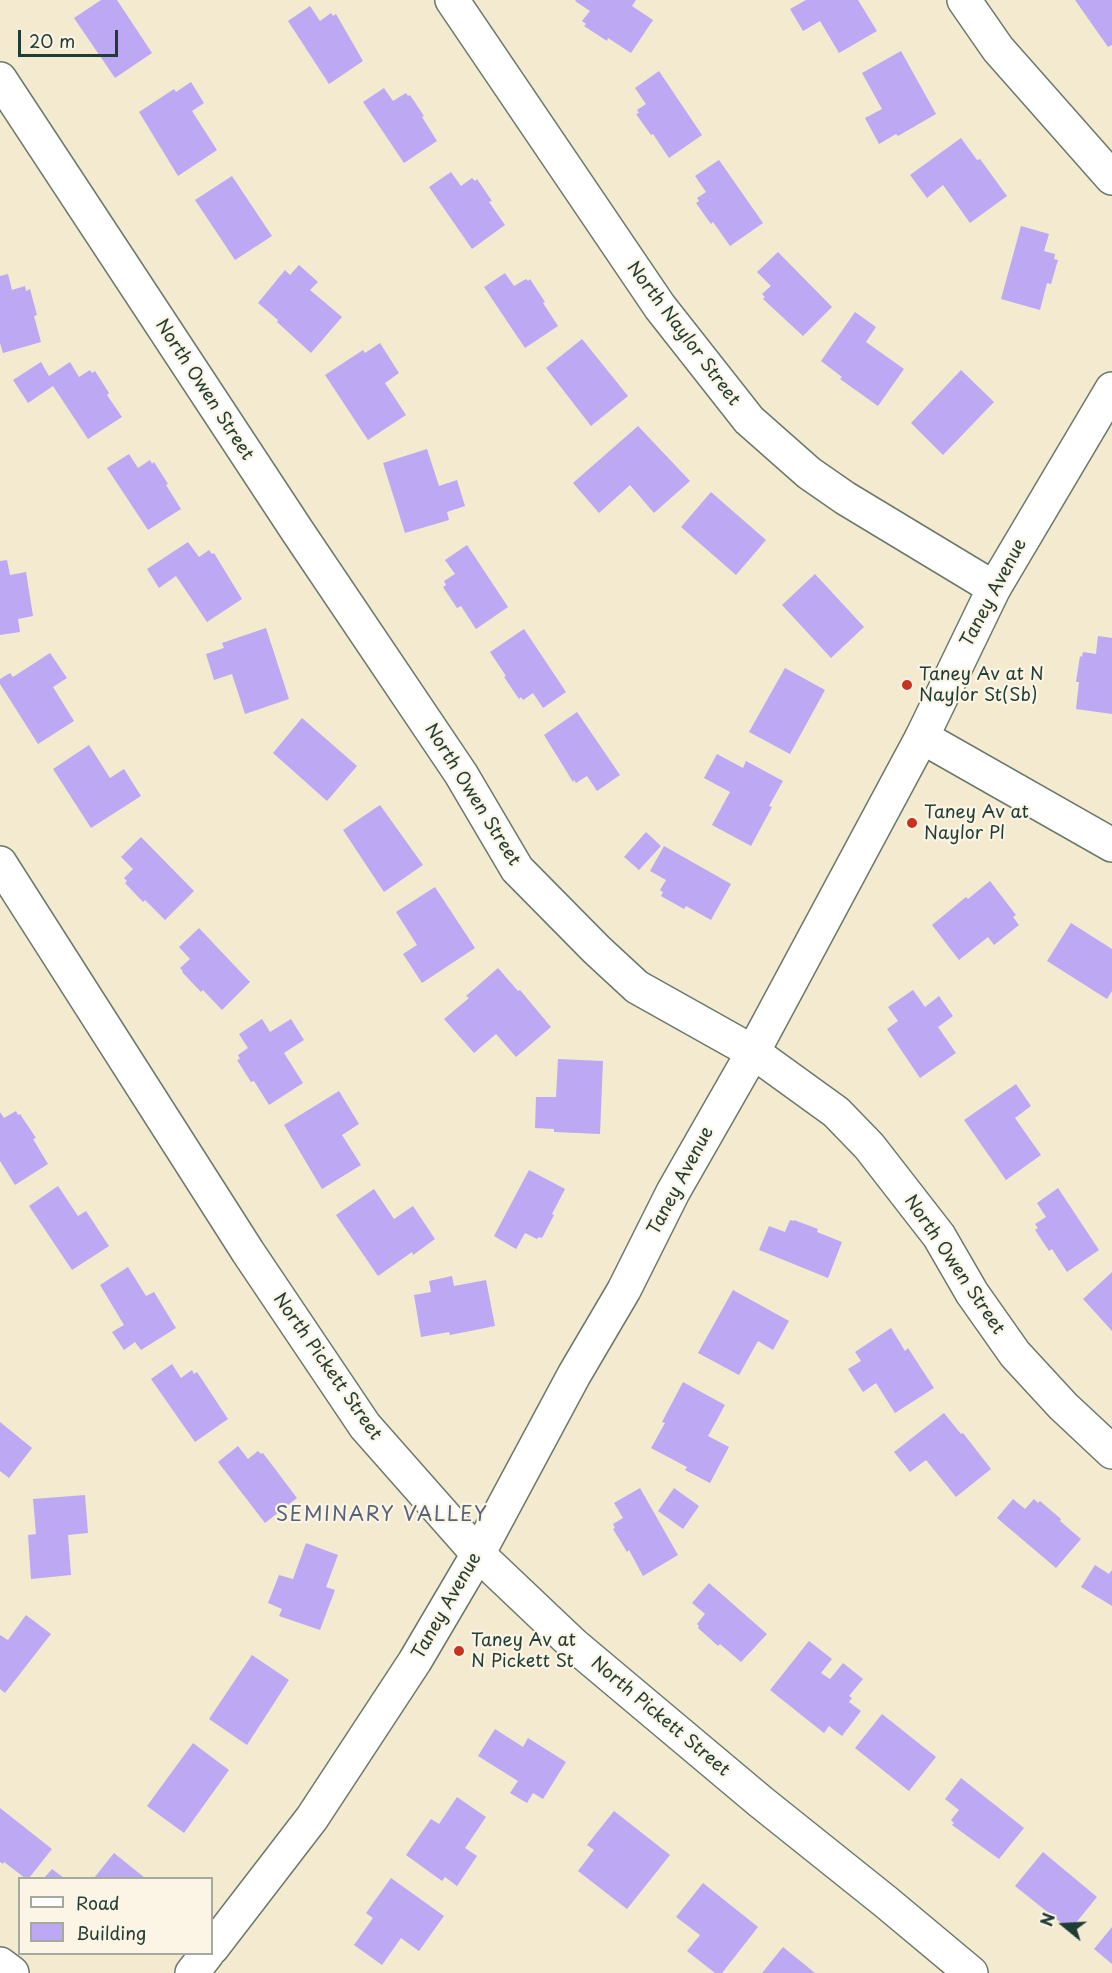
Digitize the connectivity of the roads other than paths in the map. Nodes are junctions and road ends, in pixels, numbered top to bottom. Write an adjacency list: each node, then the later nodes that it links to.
1 (452, 0): 6 (street, North Naylor Street)
2 (964, 0): 4 (street)
3 (0, 79): 10 (street, North Owen Street)
4 (1112, 178)
5 (1112, 389): 6 (street, Taney Avenue)
6 (994, 588): 7 (street, Taney Avenue)
7 (922, 737): 8 (street); 10 (street, Taney Avenue)
8 (1112, 845)
9 (0, 863): 12 (street, North Pickett Street)
10 (753, 1052): 11 (street, North Owen Street); 12 (street, Taney Avenue)
11 (1112, 1452)
12 (478, 1554): 13 (street, Taney Avenue); 18 (street, North Pickett Street)
13 (213, 1947)
14 (206, 1955): 17 (street)
15 (0, 1964): 16 (street)
16 (12, 1973)
17 (192, 1973)
18 (971, 1973)

